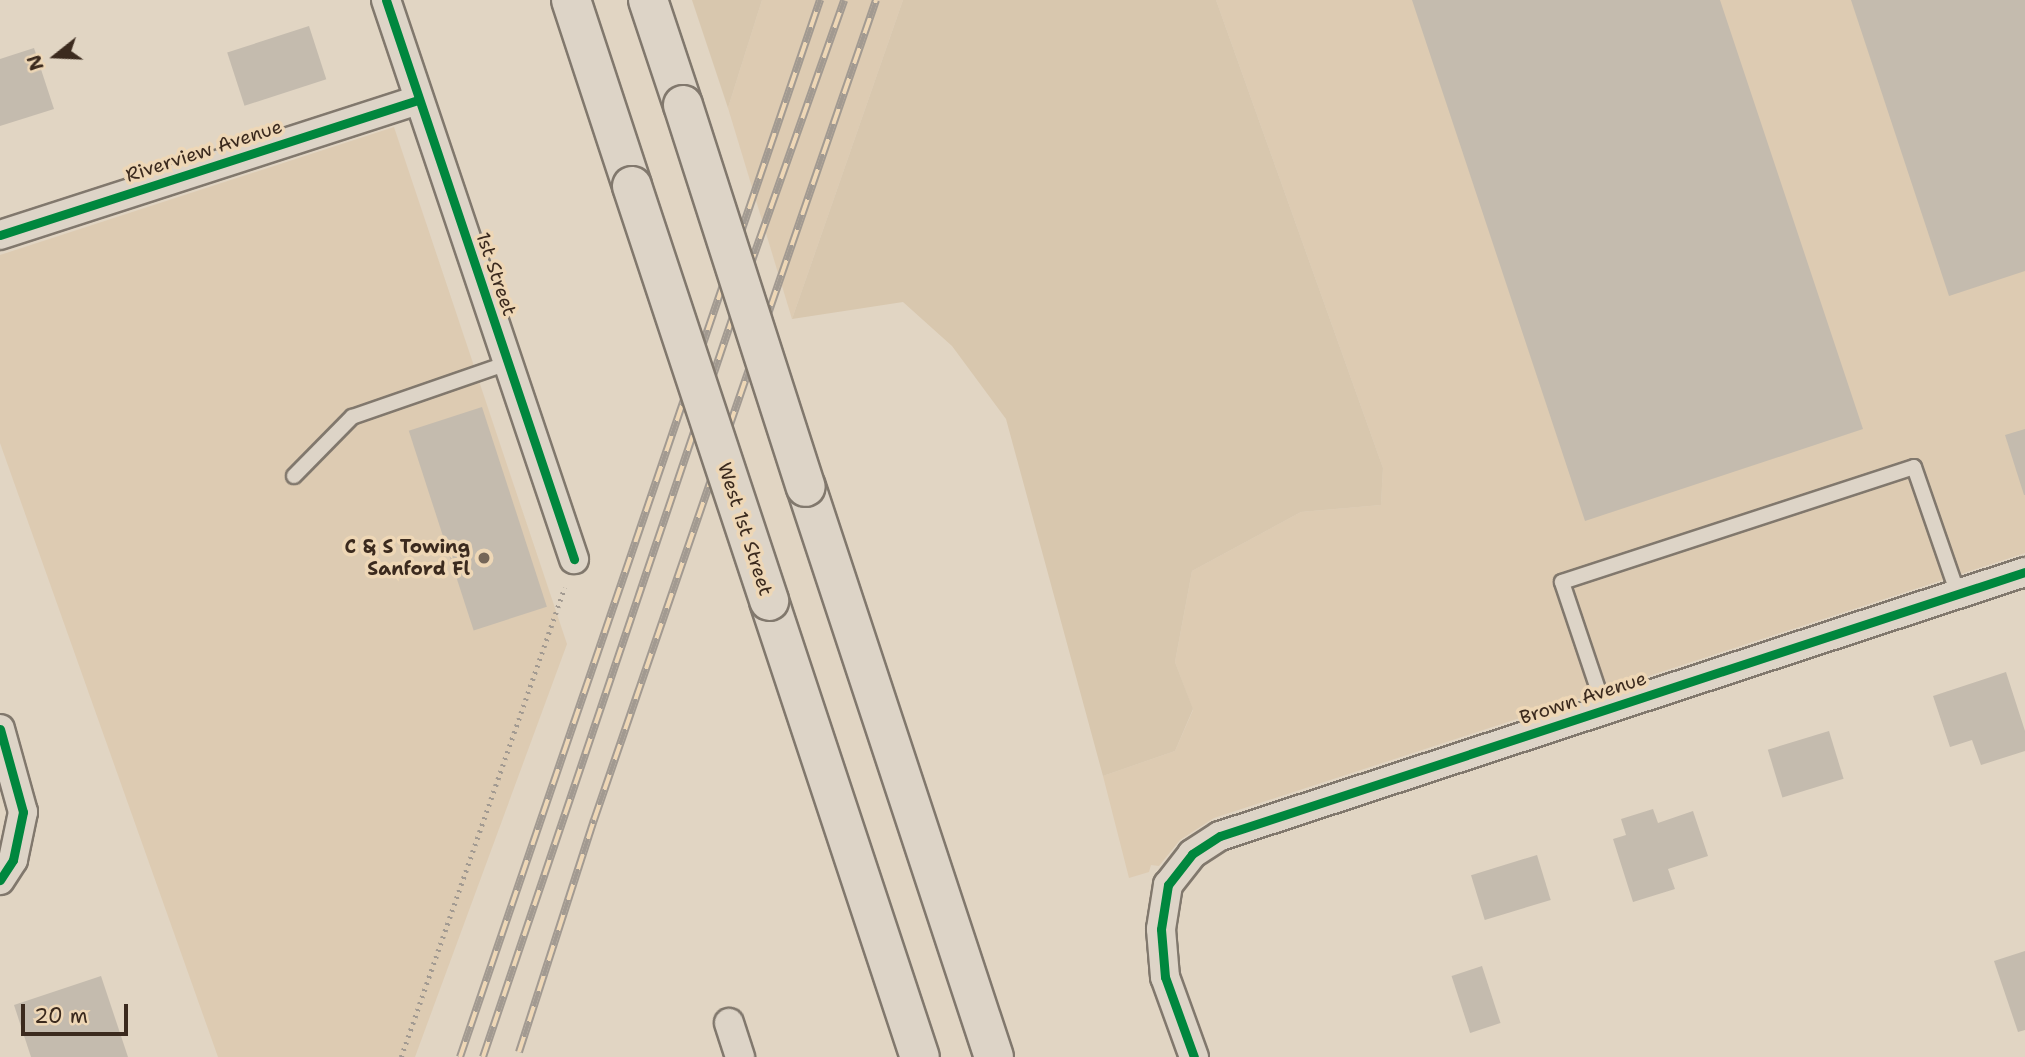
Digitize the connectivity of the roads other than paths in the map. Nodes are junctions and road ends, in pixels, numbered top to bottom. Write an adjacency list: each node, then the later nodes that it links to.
1 (386, 0): 4 (street, 1st Street)
2 (571, 0): 16 (main road, West 1st Street, bridge)
3 (648, 0): 17 (main road, bridge)
4 (419, 100): 5 (street, Riverview Avenue); 6 (street, 1st Street)
5 (0, 235)
6 (508, 363): 7 (lane); 8 (street, 1st Street)
7 (294, 476)
8 (574, 559)
9 (2025, 572): 10 (street, Brown Avenue)
10 (1958, 594): 11 (street, Brown Avenue); 11 (lane)
11 (1605, 710): 18 (street, Brown Avenue)
12 (0, 729): 13 (street)
13 (0, 880)
14 (729, 1023): 15 (street)
15 (740, 1057)
16 (920, 1057)
17 (994, 1057)
18 (1194, 1057)

